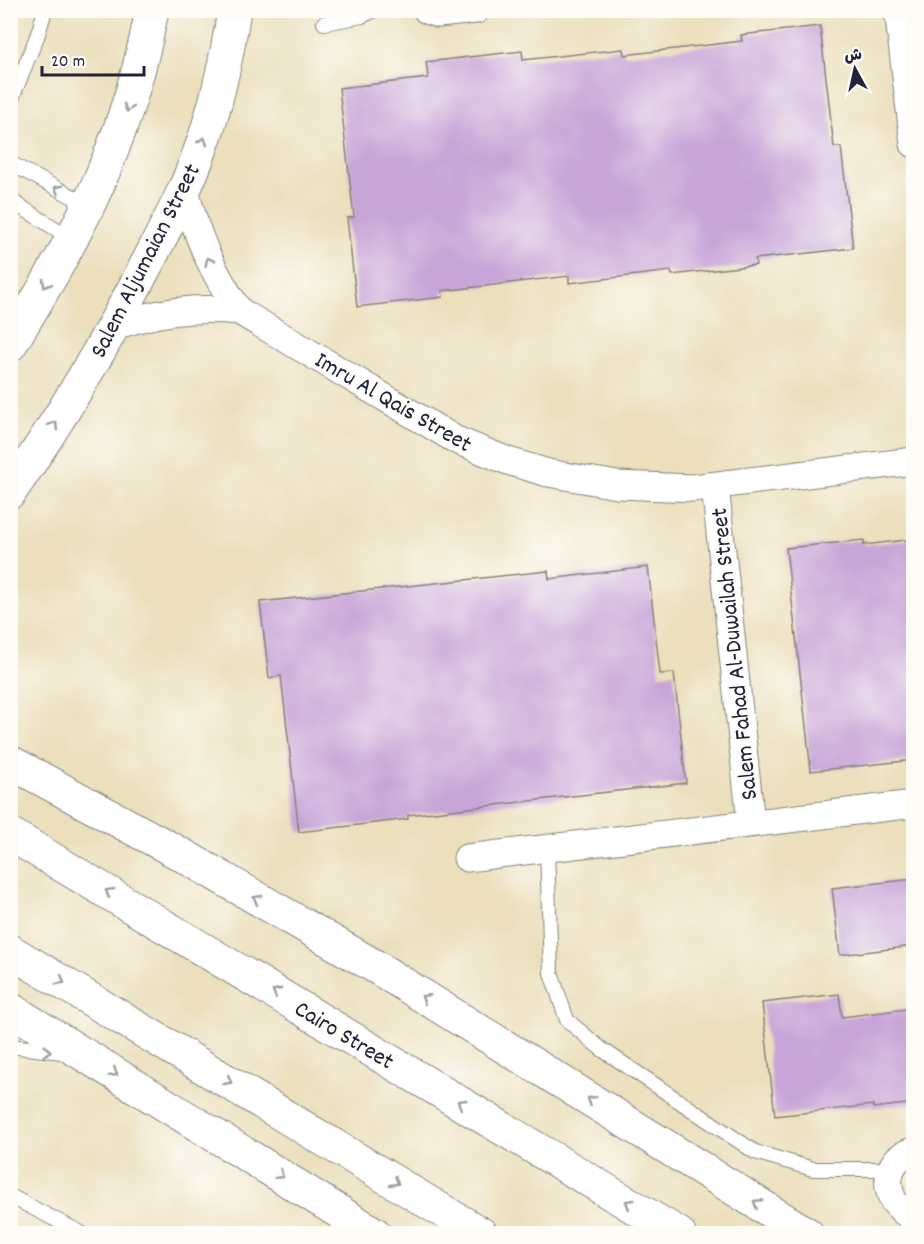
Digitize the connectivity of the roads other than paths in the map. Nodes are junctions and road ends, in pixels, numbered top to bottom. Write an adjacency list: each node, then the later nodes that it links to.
1 (45, 10): 9 (lane)
2 (152, 10): 14 (main road, one-way to 14)
3 (375, 10): 8 (lane)
4 (428, 10): 5 (street)
5 (476, 10)
6 (898, 10): 10 (street)
7 (230, 14): 12 (main road, Salem Aljumaian Street, one-way to 7)
8 (324, 23)
9 (10, 104)
10 (914, 144)
11 (10, 163): 14 (lane, one-way to 11)
12 (185, 189): 16 (street, Imru Al Qais Street, one-way to 12); 17 (main road, Salem Aljumaian Street)
13 (10, 200): 15 (lane)
14 (88, 205): 15 (main road)
15 (72, 239): 18 (main road, one-way to 18)
16 (239, 311): 17 (street, Imru Al Qais Street); 21 (street, Imru Al Qais Street)
17 (115, 326): 19 (main road, Salem Aljumaian Street, one-way to 17)
18 (10, 345)
19 (23, 459): 22 (main road, Salem Aljumaian Street)
20 (914, 461): 21 (street, Imru Al Qais Street)
21 (715, 486): 25 (street, Salem Fahad Al-Duwailah Street)
22 (10, 492)
23 (10, 762): 41 (main road, one-way to 23)
24 (914, 804): 25 (street, Salem Fahad Al-Duwailah Street)
25 (751, 823): 27 (street, Salem Fahad Al-Duwailah Street)
26 (10, 834): 40 (main road, Cairo Street, one-way to 26)
27 (547, 848): 28 (street, Salem Fahad Al-Duwailah Street); 34 (lane)
28 (467, 858)
29 (10, 951): 39 (main road, one-way to 39)
30 (10, 1010): 32 (main road)
31 (10, 1046): 32 (lane, one-way to 32)
32 (84, 1054): 38 (main road, one-way to 38)
33 (914, 1151): 34 (street)
34 (890, 1169): 36 (street)
35 (10, 1196): 37 (lane)
36 (914, 1220)
37 (82, 1233)
38 (375, 1233)
39 (481, 1233)
40 (679, 1233)
41 (807, 1233)

